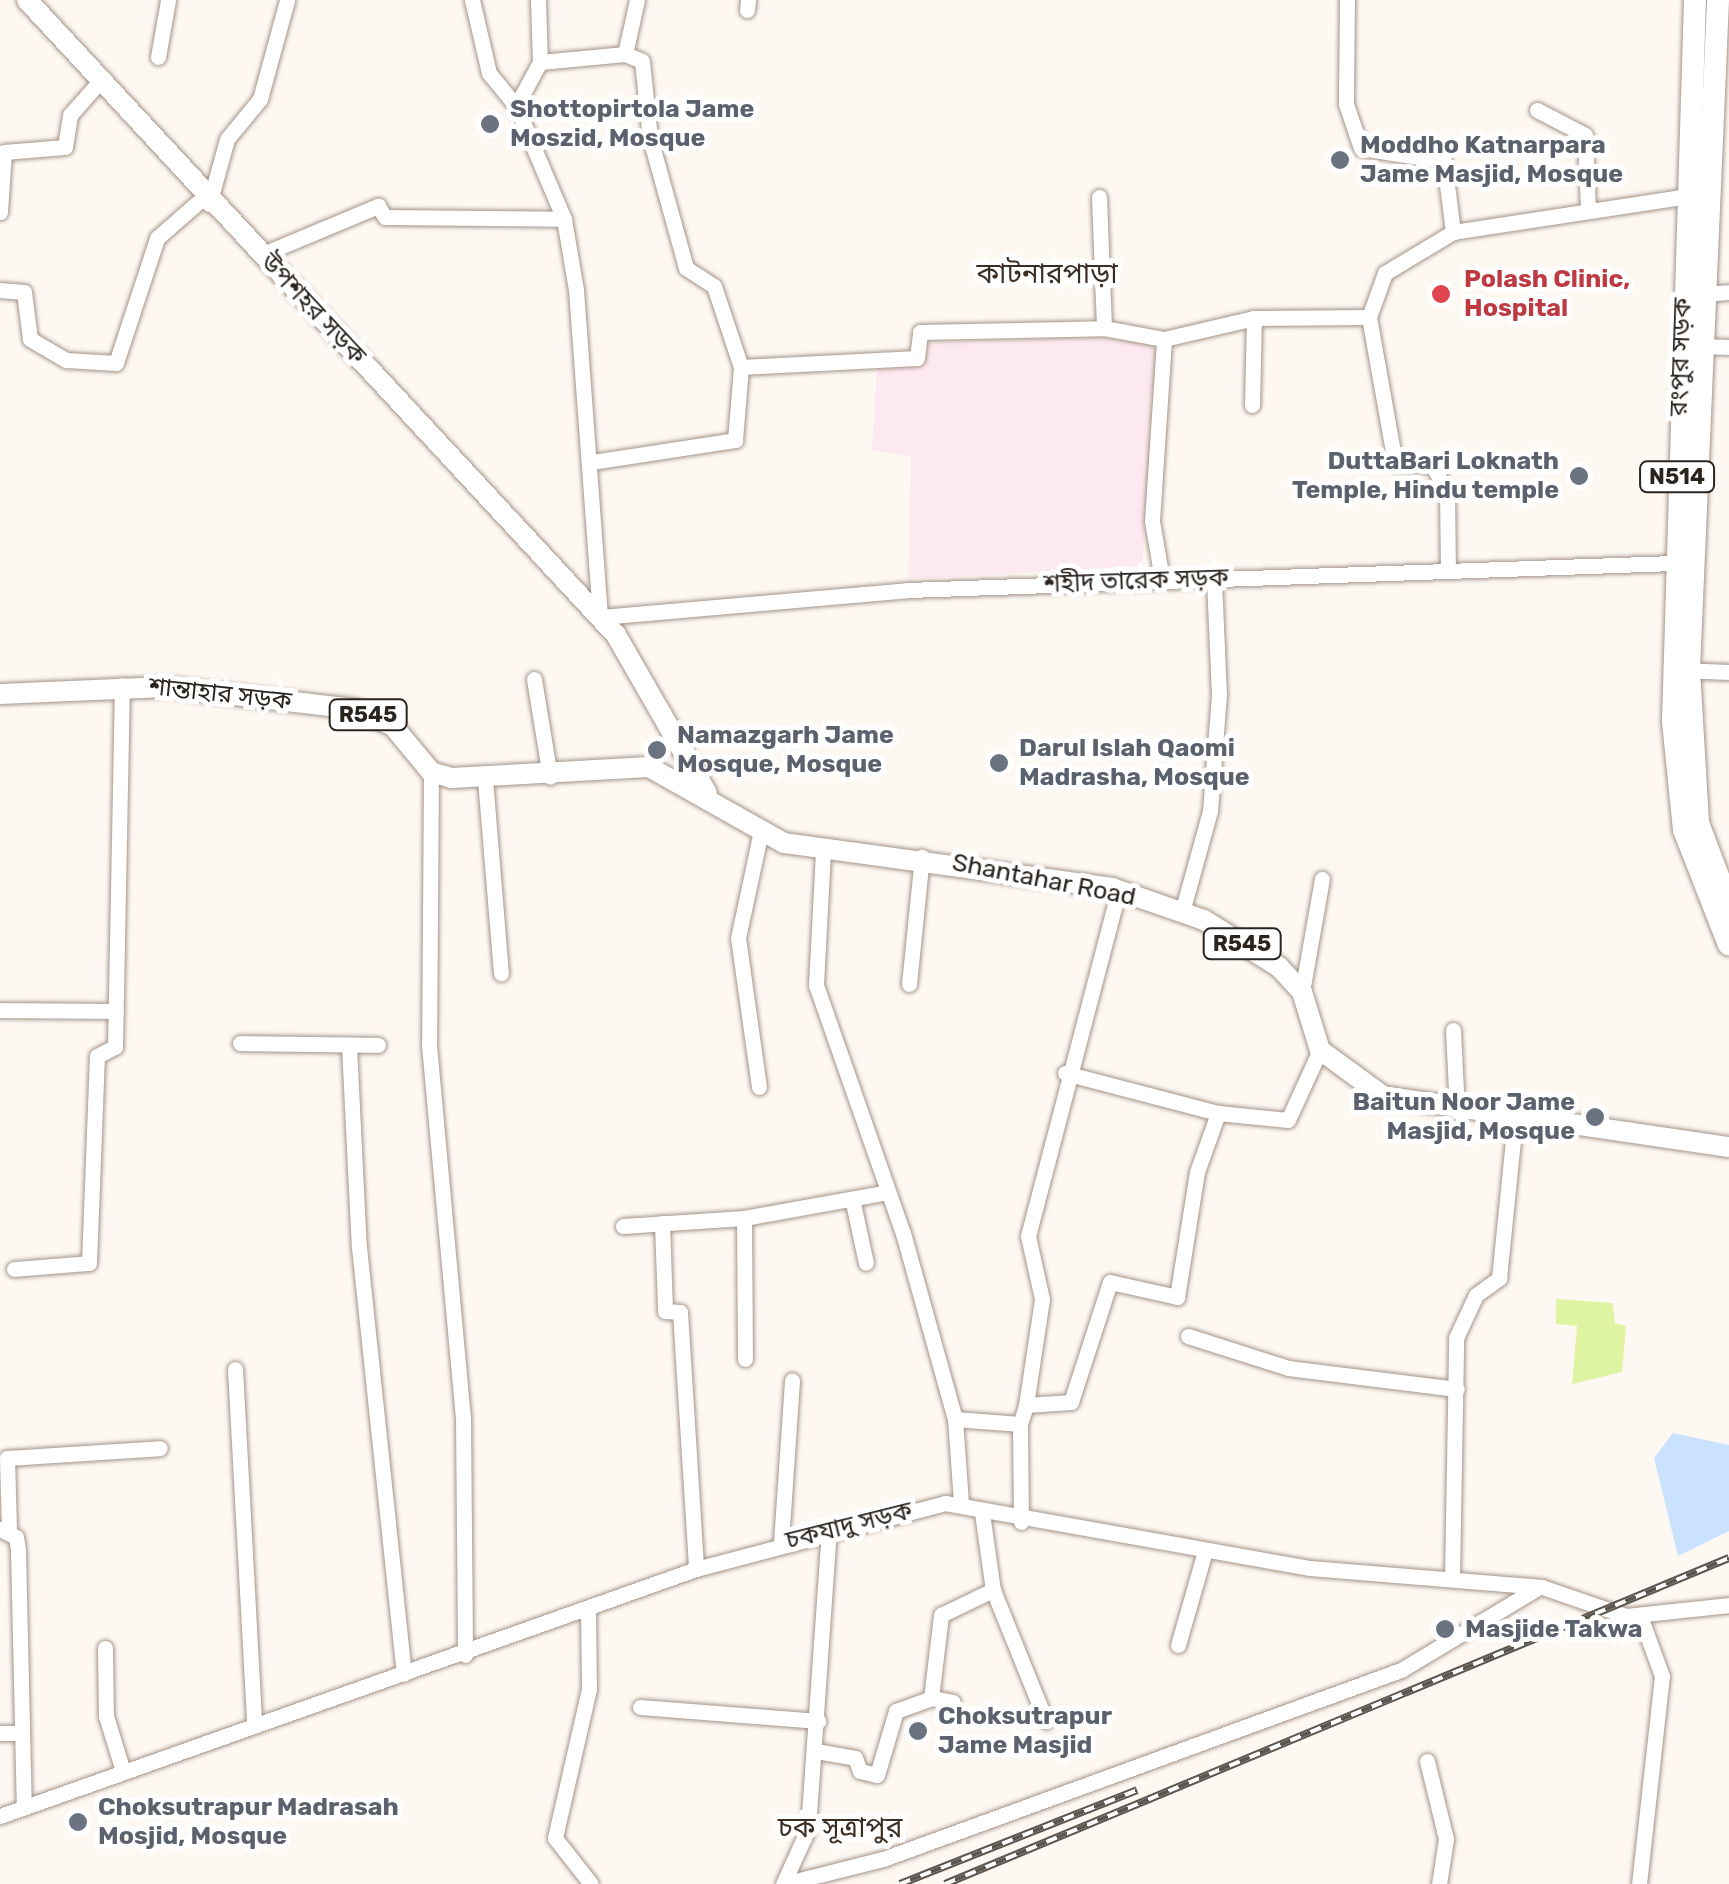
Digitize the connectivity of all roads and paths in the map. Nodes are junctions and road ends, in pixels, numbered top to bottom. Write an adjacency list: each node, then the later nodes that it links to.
1 (27, 0): 13 (main road, উপশহর সড়ক)
2 (168, 0): 11 (street)
3 (287, 0): 19 (street)
4 (472, 0): 14 (street)
5 (538, 0): 12 (street)
6 (637, 0): 10 (street)
7 (1347, 0): 23 (street)
8 (1695, 0): 17 (highway, রংপুর সড়ক / N514)
9 (1718, 0): 16 (highway, N514)
10 (625, 54): 12 (street); 34 (street)
11 (158, 56)
12 (540, 62): 14 (street)
13 (101, 80): 19 (main road, উপশহর সড়ক); 21 (street)
14 (516, 106): 22 (street)
15 (1537, 110): 20 (street)
16 (1720, 142): 27 (highway, N514)
17 (1686, 196): 20 (street); 37 (highway, রংপুর সড়ক / N514)
18 (1100, 197): 30 (street)
19 (207, 200): 24 (main road, উপশহর সড়ক); 25 (street)
20 (1588, 209): 23 (street)
21 (0, 212)
22 (564, 219): 24 (street); 36 (street)
23 (1453, 232): 28 (street)
24 (263, 254): 41 (main road, উপশহর সড়ক)
25 (0, 290)
26 (1729, 292): 27 (street)
27 (1702, 294): 32 (highway, N514)
28 (1369, 317): 29 (street); 38 (street)
29 (1254, 318): 31 (street); 35 (street)
30 (1104, 328): 31 (street); 34 (street)
31 (1164, 339): 39 (street)
32 (1701, 346): 33 (street); 37 (highway, N514)
33 (1729, 347)
34 (741, 367): 36 (street)
35 (1252, 406)
36 (592, 462): 41 (street)
37 (1683, 564): 38 (street, শহীদ তারেক সড়ক); 42 (highway, রংপুর সড়ক / N514)
38 (1448, 568): 40 (street, শহীদ তারেক সড়ক)
39 (1162, 579): 40 (street, শহীদ তারেক সড়ক); 41 (street, শহীদ তারেক সড়ক)
40 (1214, 579): 59 (street)
41 (600, 617): 47 (main road, উপশহর সড়ক)
42 (1680, 670): 43 (street); 58 (highway, রংপুর সড়ক / N514); 60 (highway, রংপুর সড়ক / N514)
43 (1729, 672)
44 (534, 679): 50 (street)
45 (122, 685): 46 (main road, শান্তাহার সড়ক / R545); 49 (main road, শান্তাহার সড়ক / R545); 65 (street)
46 (0, 694)
47 (678, 740): 48 (main road); 52 (main road, উপশহর সড়ক)
48 (649, 767): 50 (main road, R545); 52 (main road, R545)
49 (431, 772): 51 (main road, R545); 109 (street)
50 (550, 777): 51 (main road, R545)
51 (485, 779): 61 (street)
52 (707, 793): 53 (main road, Shantahar Road / R545)
53 (760, 835): 54 (main road, Shantahar Road / R545); 72 (street)
54 (824, 851): 55 (main road, Shantahar Road / R545); 77 (street)
55 (922, 857): 57 (main road, Shantahar Road / R545); 62 (street)
56 (1322, 878): 63 (street)
57 (1120, 890): 59 (main road, Shantahar Road / R545); 71 (street)
58 (1729, 906)
59 (1182, 912): 63 (main road, Shantahar Road / R545)
60 (1729, 945)
61 (502, 973)
62 (908, 984)
63 (1302, 992): 70 (main road, R545)
64 (0, 1010): 65 (street)
65 (116, 1011): 83 (street)
66 (1453, 1030): 73 (street)
67 (240, 1043): 69 (street)
68 (378, 1045): 69 (street)
69 (349, 1046): 110 (street)
70 (1320, 1050): 73 (main road); 74 (street)
71 (1066, 1073): 74 (street); 89 (street)
72 (759, 1087)
73 (1457, 1112): 75 (main road)
74 (1218, 1113): 89 (street)
75 (1514, 1121): 76 (main road); 88 (street)
76 (1729, 1148)
77 (888, 1192): 78 (street); 90 (street)
78 (853, 1203): 79 (street); 82 (street)
79 (744, 1218): 80 (street); 85 (street)
80 (662, 1224): 81 (street); 100 (street)
81 (623, 1226)
82 (866, 1263)
83 (14, 1268)
84 (1188, 1336): 88 (street)
85 (745, 1359)
86 (235, 1368): 114 (street)
87 (792, 1380): 98 (street)
88 (1457, 1389): 101 (street)
89 (1026, 1406): 91 (street)
90 (954, 1419): 91 (street); 93 (street)
91 (1020, 1424): 95 (street)
92 (160, 1448): 96 (street)
93 (961, 1502): 94 (street); 97 (street, চকযাদু সড়ক)
94 (982, 1513): 95 (street); 103 (street)
95 (1021, 1522): 99 (street)
96 (5, 1529): 117 (street)
97 (829, 1532): 98 (street, চকযাদু সড়ক); 115 (street)
98 (782, 1542): 100 (street, চকযাদু সড়ক)
99 (1205, 1551): 101 (street); 107 (street)
100 (696, 1568): 105 (street, চকযাদু সড়ক)
101 (1452, 1579): 102 (street)
102 (1542, 1587): 106 (street); 125 (street)
103 (993, 1590): 111 (street); 116 (street)
104 (1729, 1605): 106 (street)
105 (588, 1608): 109 (street, চকযাদু সড়ক); 124 (street)
106 (1640, 1616): 127 (street)
107 (1178, 1645)
108 (105, 1648): 121 (street)
109 (465, 1655): 110 (street, চকযাদু সড়ক)
110 (404, 1674): 114 (street, চকযাদু সড়ক)
111 (931, 1698): 112 (street); 119 (street)
112 (953, 1702)
113 (640, 1706): 115 (street)
114 (254, 1721): 121 (street, চকযাদু সড়ক)
115 (818, 1721): 119 (street)
116 (1046, 1722)
117 (22, 1732): 118 (street); 122 (street)
118 (0, 1733)
119 (816, 1751): 125 (street)
120 (1427, 1761): 126 (street)
121 (122, 1768): 122 (street, চকযাদু সড়ক)
122 (24, 1807): 123 (street, চকযাদু সড়ক)
123 (0, 1816)
124 (591, 1884)
125 (784, 1884)
126 (1439, 1884)
127 (1639, 1884)

